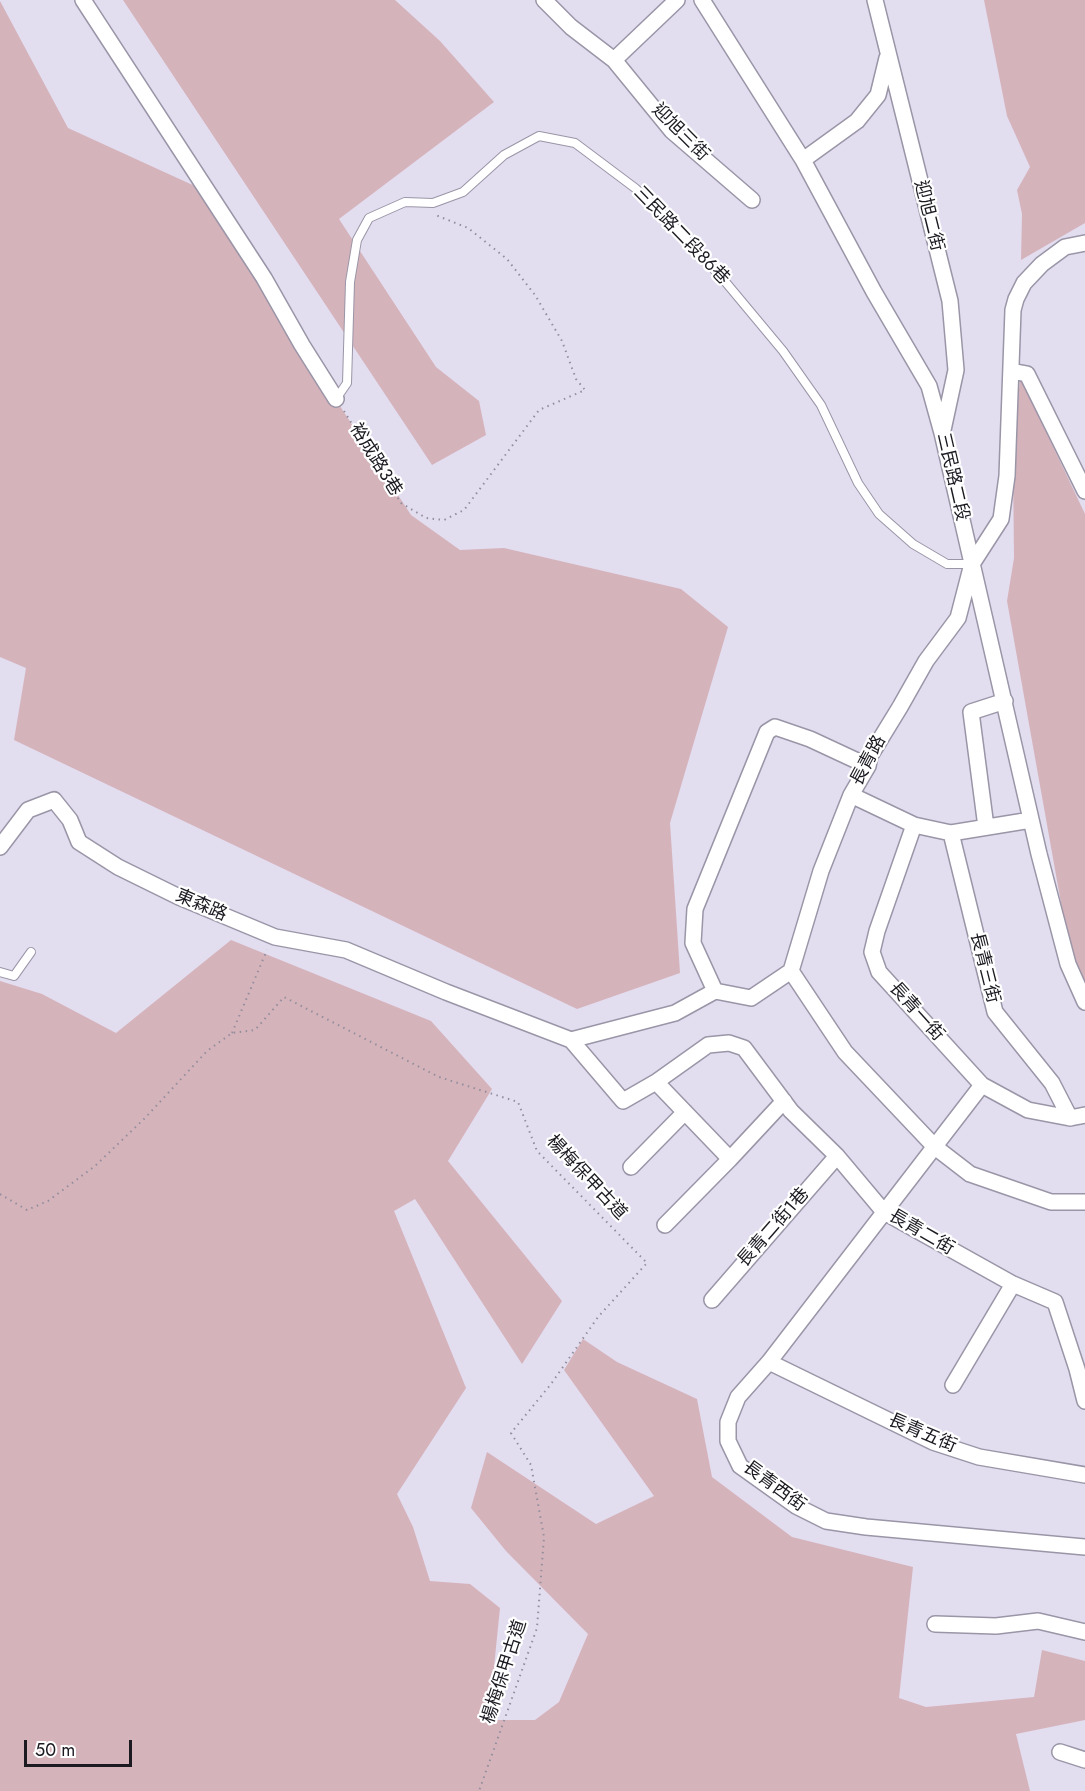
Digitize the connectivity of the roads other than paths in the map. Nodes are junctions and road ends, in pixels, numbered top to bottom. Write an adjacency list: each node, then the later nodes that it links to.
1 (83, 0): 12 (street)
2 (543, 0): 7 (street, 迎旭三街)
3 (677, 0): 7 (street)
4 (702, 0): 8 (street, 三民路二段)
5 (875, 0): 6 (street, 迎旭二街)
6 (887, 56): 8 (street); 13 (street, 迎旭二街)
7 (614, 60): 9 (street, 迎旭三街)
8 (803, 160): 13 (street, 三民路二段)
9 (752, 200)
10 (1085, 243): 11 (street)
11 (1011, 371): 14 (street); 15 (street)
12 (336, 399): 15 (lane, 三民路二段86巷)
13 (942, 433): 15 (street, 三民路二段)
14 (1085, 491)
15 (972, 564): 16 (street, 三民路二段); 17 (street, 長青路)
16 (1005, 701): 19 (street, 三民路二段); 21 (street)
17 (868, 766): 18 (street, 長青路); 27 (street)
18 (851, 795): 20 (street); 25 (street, 長青路)
19 (1031, 820): 21 (street); 28 (street, 三民路二段)
20 (914, 825): 22 (street); 31 (street, 長青一街)
21 (986, 827): 22 (street)
22 (951, 833): 34 (street, 長青三街)
23 (0, 847): 29 (street, 東森路)
24 (31, 952): 26 (lane)
25 (791, 971): 27 (street); 35 (street)
26 (0, 972)
27 (715, 991): 29 (street)
28 (1085, 1002)
29 (570, 1040): 30 (street)
30 (656, 1082): 32 (street, 長青二街); 33 (street)
31 (982, 1085): 34 (street, 長青一街); 35 (street, 長青西街)
32 (784, 1101): 36 (street, 長青二街); 37 (street)
33 (685, 1112): 37 (street); 38 (street)
34 (1078, 1116)
35 (935, 1147): 39 (street); 40 (street, 長青西街)
36 (837, 1156): 40 (street, 長青二街); 43 (street, 長青二街1巷)
37 (730, 1159): 41 (street)
38 (631, 1167)
39 (1085, 1202)
40 (884, 1212): 42 (street, 長青二街); 44 (street, 長青西街)
41 (664, 1225)
42 (1013, 1284): 45 (street); 46 (street, 長青二街)
43 (712, 1300)
44 (769, 1362): 47 (street, 長青五街); 48 (street, 長青西街)
45 (953, 1385)
46 (1085, 1401)
47 (1085, 1475)
48 (1085, 1547)
49 (935, 1624): 50 (street)
50 (1085, 1632)
51 (1060, 1752): 52 (street)
52 (1085, 1760)

